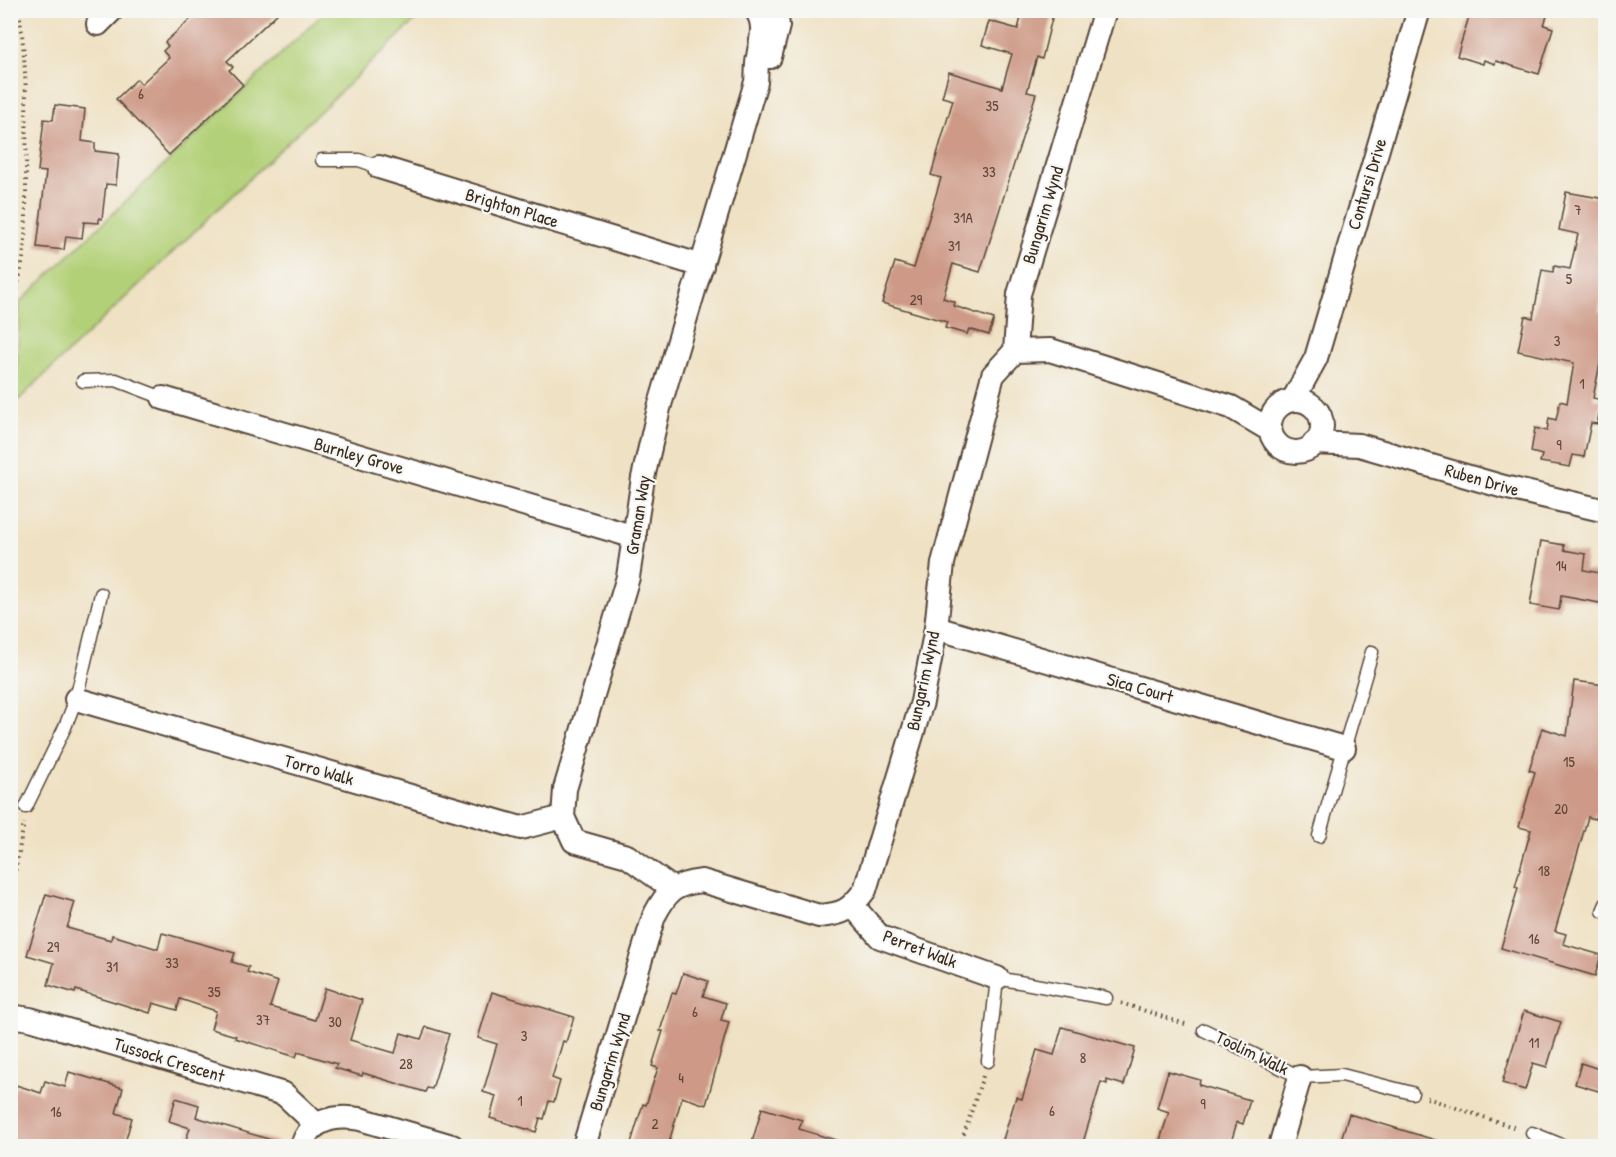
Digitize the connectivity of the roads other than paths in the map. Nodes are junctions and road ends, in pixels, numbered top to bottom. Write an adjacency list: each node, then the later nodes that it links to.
1 (1105, 10): 7 (street, Bungarim Wynd)
2 (1419, 10): 11 (street, Contursi Drive)
3 (763, 12): 6 (street, Graman Way)
4 (322, 160): 5 (lane, Brighton Place)
5 (379, 167): 6 (street, Brighton Place)
6 (702, 266): 14 (street, Graman Way)
7 (1015, 351): 10 (street, Ruben Drive); 16 (street, Bungarim Wynd)
8 (82, 381): 9 (lane, Burnley Grove)
9 (163, 398): 14 (street, Burnley Grove)
10 (1231, 407): 11 (street, Ruben Drive); 12 (street, Ruben Drive)
11 (1304, 416): 12 (street, Contursi Drive); 12 (street, Ruben Drive); 13 (street, Ruben Drive)
12 (1270, 430)
13 (1605, 511)
14 (635, 537): 21 (street, Graman Way)
15 (101, 594): 18 (lane)
16 (936, 628): 19 (street, Sica Court); 24 (street, Bungarim Wynd)
17 (1372, 652): 19 (lane)
18 (76, 699): 20 (lane); 21 (street, Torro Walk)
19 (1344, 748): 22 (lane)
20 (26, 807)
21 (563, 817): 23 (street)
22 (1319, 836)
23 (673, 889): 24 (street); 36 (street, Bungarim Wynd)
24 (853, 906): 25 (street, Perret Walk)
25 (997, 978): 26 (lane, Perret Walk); 29 (lane)
26 (1106, 999)
27 (10, 1016): 32 (street, Tussock Crescent)
28 (1204, 1030): 30 (lane, Toolim Walk)
29 (988, 1061)
30 (1300, 1077): 31 (lane, Toolim Walk); 37 (street, Toolim Walk)
31 (1412, 1093)
32 (316, 1125): 34 (street); 35 (street)
33 (1532, 1133): 38 (lane)
34 (302, 1146)
35 (452, 1146)
36 (584, 1146)
37 (1280, 1146)
38 (1564, 1146)

